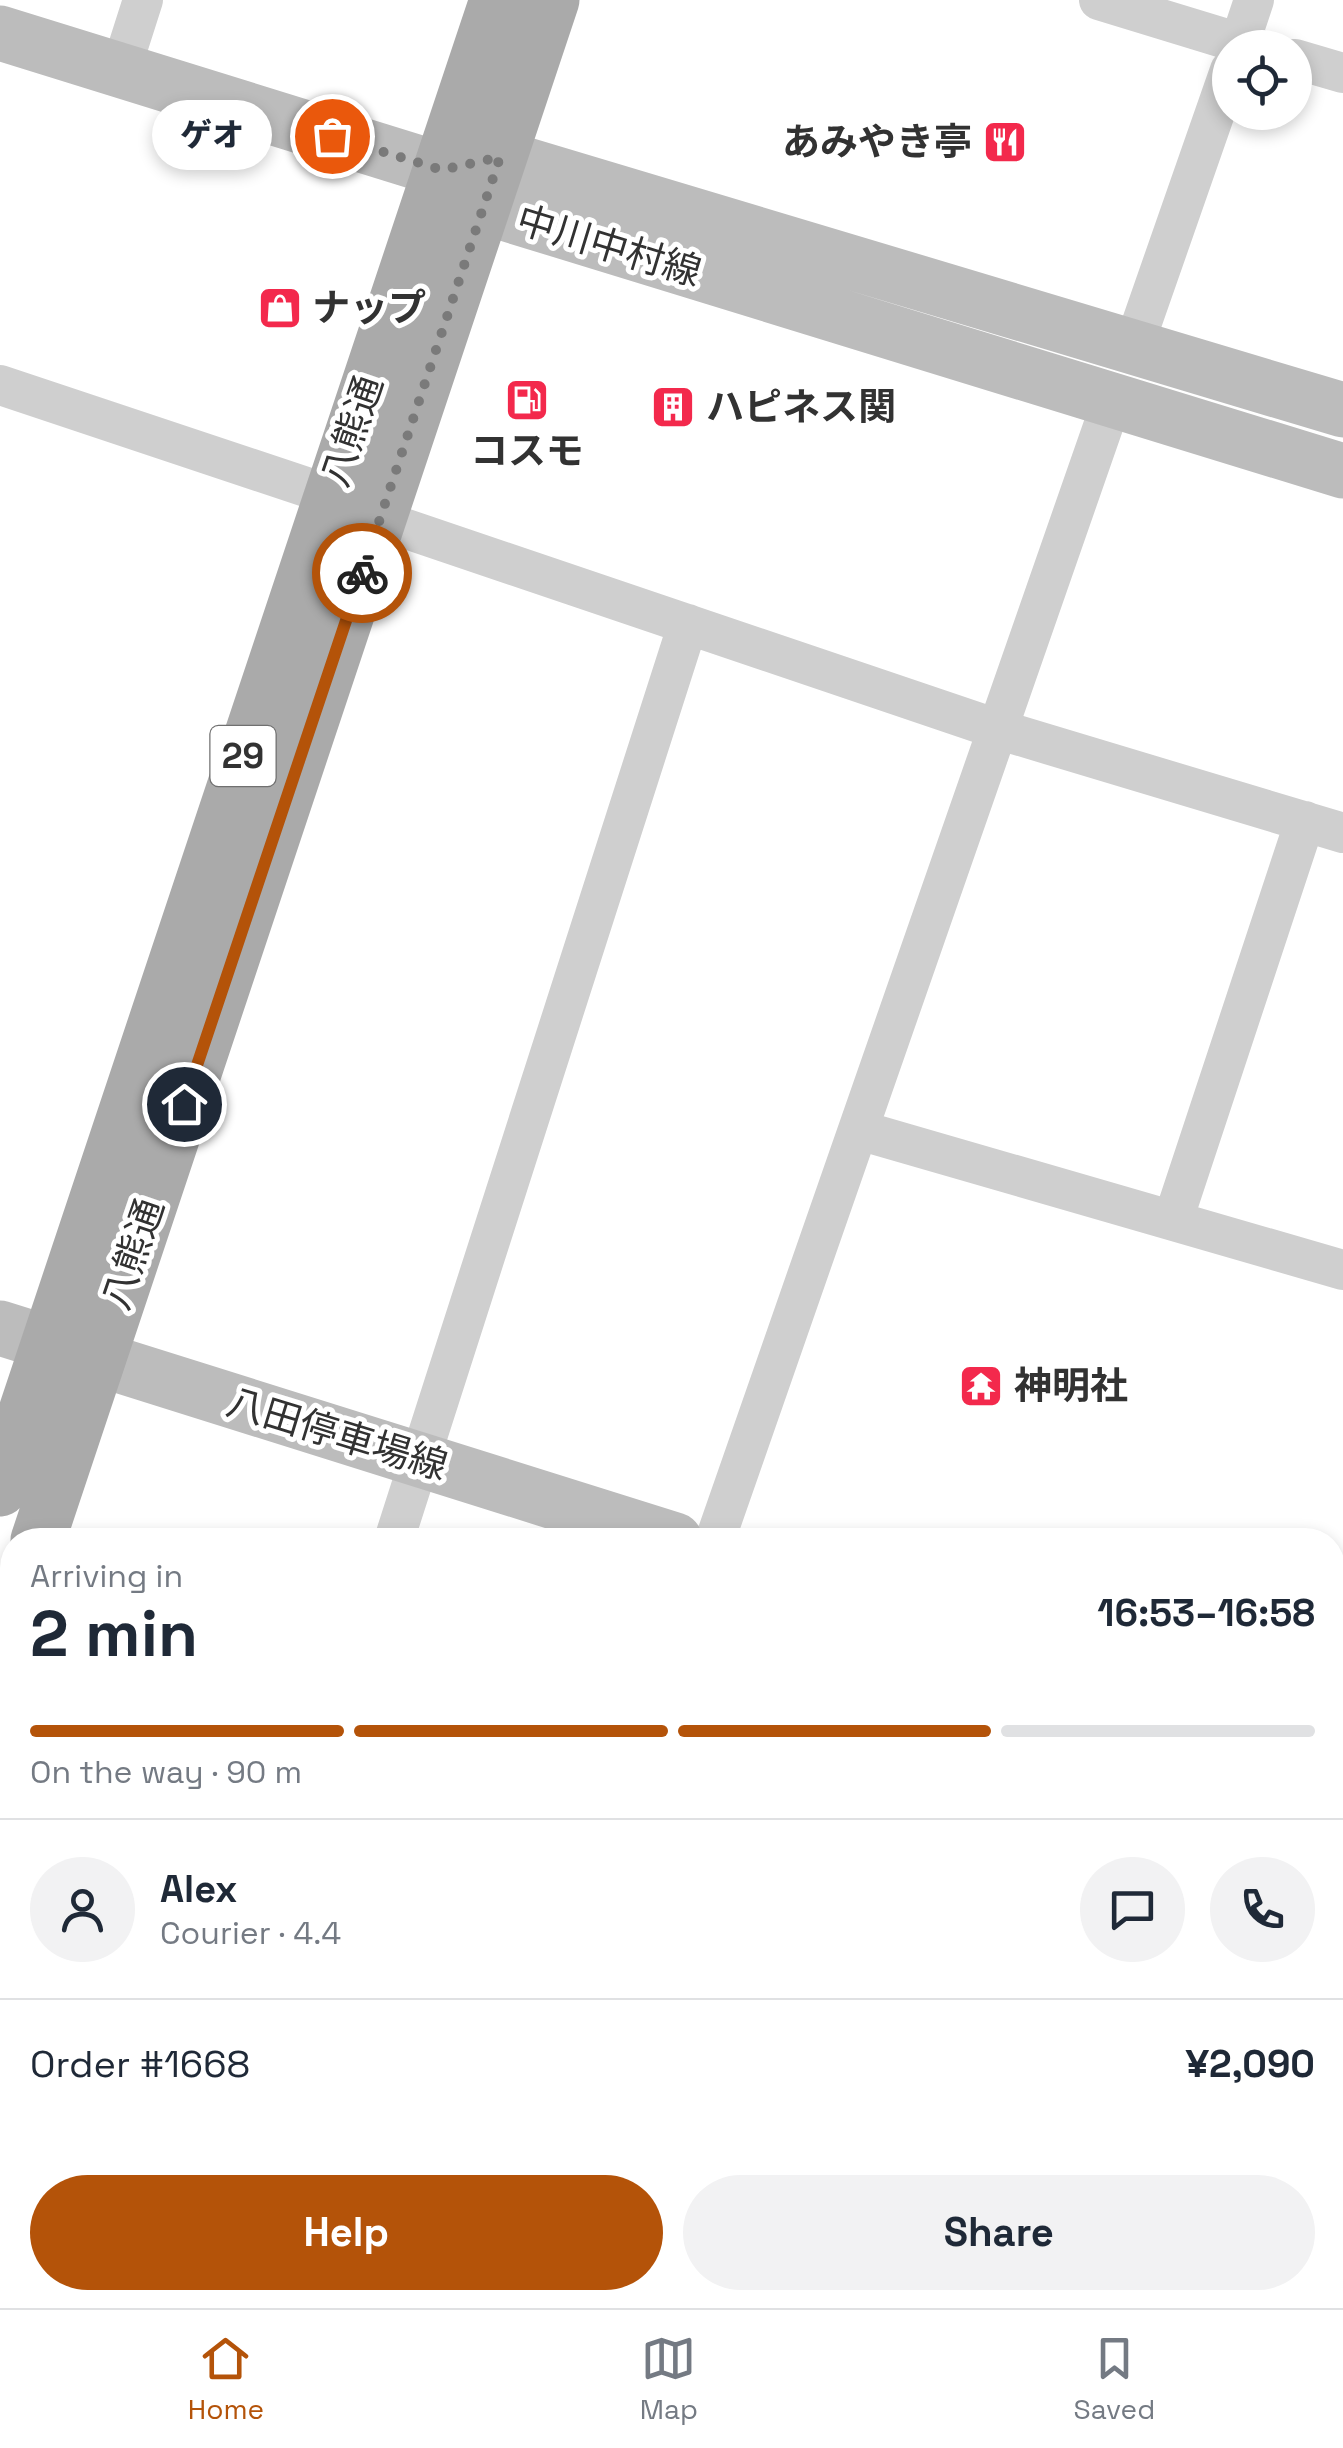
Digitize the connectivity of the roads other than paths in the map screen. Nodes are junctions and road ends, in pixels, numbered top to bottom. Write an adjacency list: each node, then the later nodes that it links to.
1 (143, 0): 10 (street)
2 (496, 0): 13 (main road, 八熊通 / 29)
3 (552, 0): 14 (main road, 八熊通 / 29)
4 (1099, 0): 8 (street)
5 (1254, 0): 6 (street)
6 (1246, 30)
7 (0, 33): 10 (main road)
8 (1212, 41)
9 (1312, 64): 11 (street)
10 (120, 72): 13 (main road)
11 (1343, 73)
12 (1213, 130): 15 (street)
13 (442, 170): 14 (main road, 中川中村線); 20 (main road, 八熊通 / 29)
14 (492, 182): 15 (main road, 中川中村線); 17 (main road, 中川中村線); 21 (main road, 八熊通 / 29)
15 (1134, 345): 18 (main road, 中川中村線)
16 (1, 389): 20 (street)
17 (1112, 401): 19 (main road, 中川中村線); 23 (street)
18 (1343, 410)
19 (1343, 471)
20 (330, 496): 29 (main road, 八熊通 / 29)
21 (380, 520): 22 (street); 29 (main road, 八熊通 / 29)
22 (688, 624): 23 (street); 30 (street)
23 (998, 729): 24 (street); 26 (street)
24 (1304, 821): 25 (street); 27 (street)
25 (1343, 833)
26 (859, 1130): 27 (street); 35 (street)
27 (1174, 1218): 28 (street)
28 (1343, 1270)
29 (49, 1344): 30 (main road, 八田停車場線); 31 (main road, 八熊通 / 29); 32 (main road, 八熊通 / 29)
30 (420, 1460): 33 (street); 34 (main road, 八田停車場線)
31 (0, 1489)
32 (39, 1528)
33 (398, 1528)
34 (637, 1528)
35 (719, 1528)

